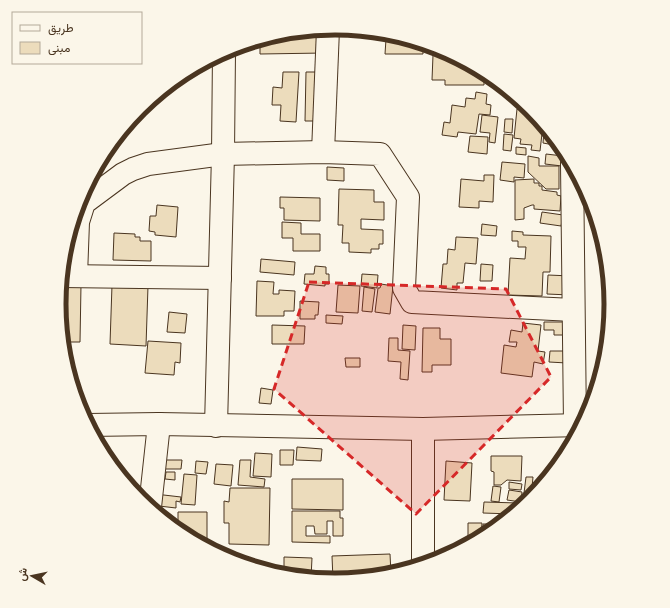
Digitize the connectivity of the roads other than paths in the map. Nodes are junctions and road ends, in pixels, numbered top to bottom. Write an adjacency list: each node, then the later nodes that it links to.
1 (328, 35): 3 (street)
2 (224, 59): 4 (street)
3 (323, 152): 4 (street); 10 (street)
4 (223, 154): 6 (street); 9 (street)
5 (572, 178): 10 (street)
6 (86, 202)
7 (77, 227): 8 (street)
8 (69, 276): 9 (street)
9 (220, 278): 15 (street)
10 (573, 310): 11 (street)
11 (578, 419)
12 (159, 424): 13 (street); 15 (street); 17 (street)
13 (95, 425)
14 (575, 425): 16 (street)
15 (216, 426): 16 (street)
16 (423, 428): 18 (street)
17 (151, 499)
18 (423, 558)

